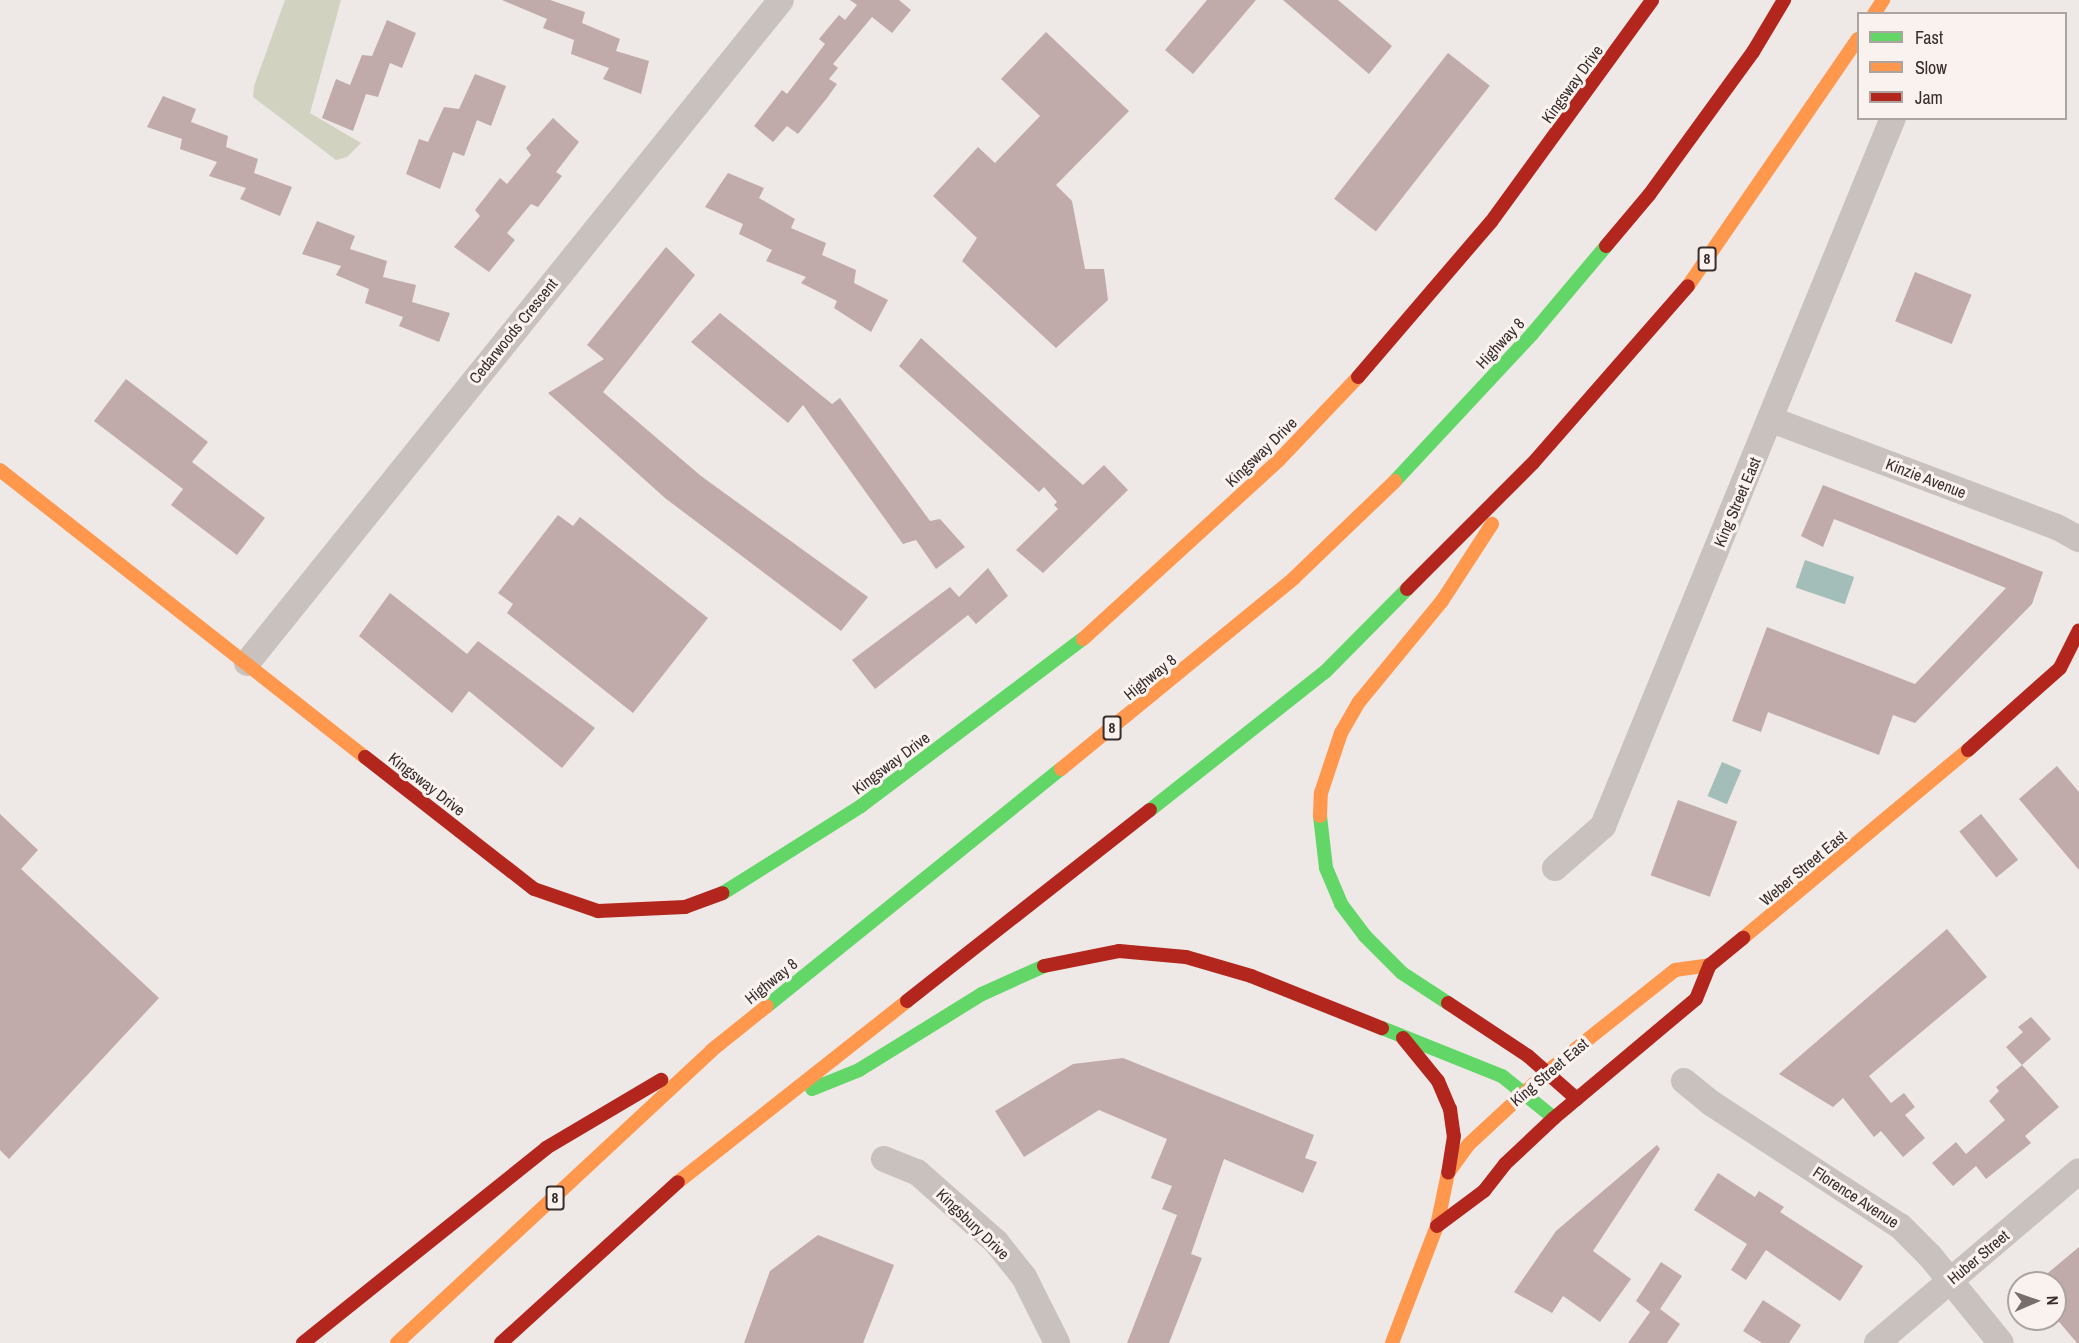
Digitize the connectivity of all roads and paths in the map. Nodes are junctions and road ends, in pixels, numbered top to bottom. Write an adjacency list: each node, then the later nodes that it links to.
1 (780, 0): 11 (street, Cedarwoods Crescent)
2 (1652, 0): 11 (main road, Kingsway Drive)
3 (1784, 0): 17 (main road, Highway 8 / 8)
4 (1857, 40): 7 (main road, 8)
5 (1892, 120): 6 (street, King Street East)
6 (1772, 420): 9 (street, Kinzie Avenue); 14 (street, King Street East)
7 (1533, 463): 18 (main road); 22 (main road, 8)
8 (0, 471): 11 (main road, Kingsway Drive)
9 (2079, 539)
10 (2079, 630): 13 (main road, Weber Street East)
11 (247, 663)
12 (2079, 664): 13 (main road)
13 (2060, 668): 15 (main road, Weber Street East)
14 (1555, 868)
15 (1710, 965): 18 (main road, King Street East); 21 (main road, Weber Street East)
16 (1401, 1036): 20 (main road); 22 (main road); 26 (main road)
17 (712, 1050): 29 (main road); 30 (main road, Highway 8 / 8)
18 (1548, 1071): 20 (main road, King Street East); 21 (main road)
19 (1684, 1081): 28 (street, Florence Avenue)
20 (1523, 1093): 23 (main road); 26 (main road, King Street East)
21 (1577, 1099): 23 (main road)
22 (779, 1102): 31 (main road, 8)
23 (1554, 1118): 27 (main road)
24 (884, 1159): 32 (street, Kingsbury Drive)
25 (2079, 1171): 28 (street, Huber Street)
26 (1448, 1173): 27 (main road, King Street East)
27 (1437, 1226): 33 (main road, King Street East)
28 (1948, 1282): 34 (street, Huber Street); 35 (street, Florence Avenue)
29 (303, 1343)
30 (397, 1343)
31 (501, 1343)
32 (1057, 1343)
33 (1392, 1343)
34 (1876, 1343)
35 (2001, 1343)

